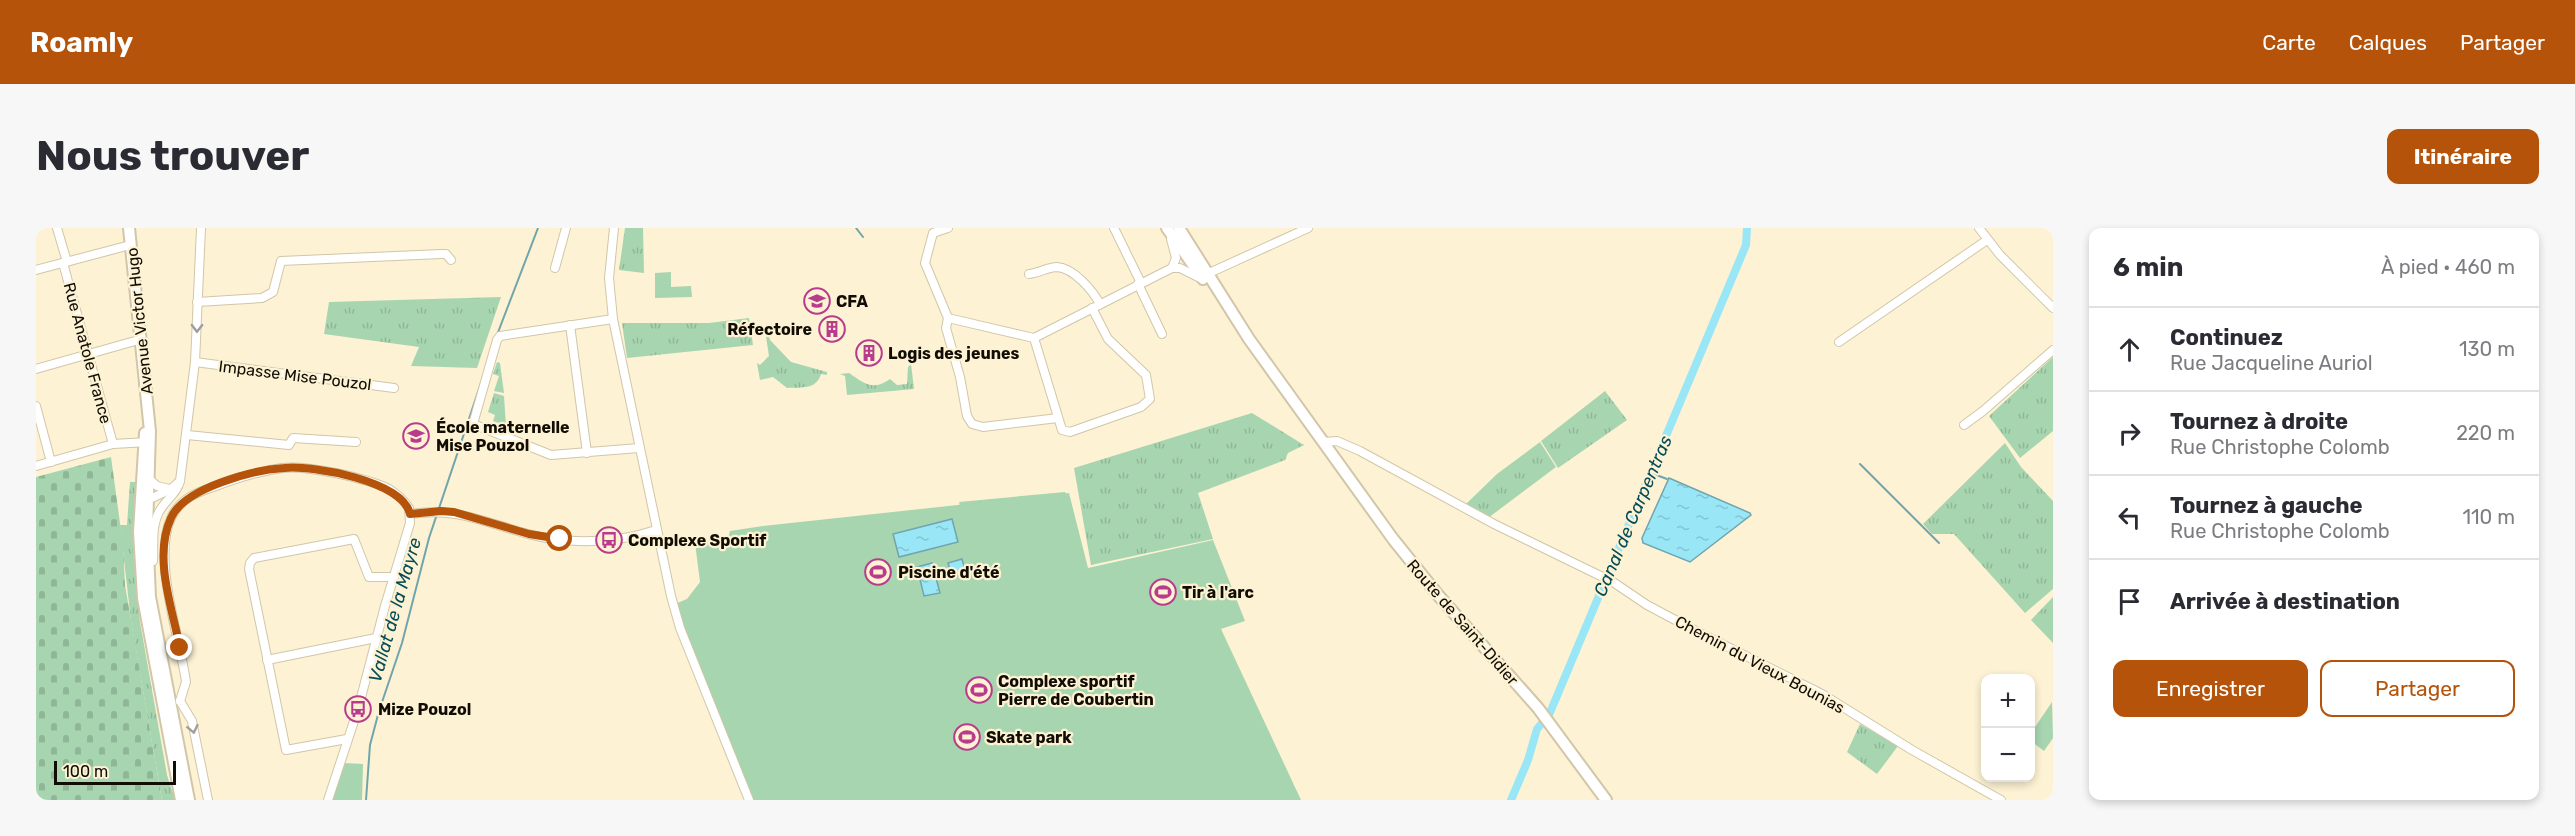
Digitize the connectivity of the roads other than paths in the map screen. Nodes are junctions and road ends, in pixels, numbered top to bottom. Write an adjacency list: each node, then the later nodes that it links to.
1 (57, 228): 16 (street, Rue Anatole France)
2 (129, 228): 14 (main road, Avenue Victor Hugo)
3 (201, 228): 23 (street)
4 (566, 228): 18 (street)
5 (614, 228): 28 (street)
6 (948, 228): 11 (street)
7 (1114, 228): 22 (street)
8 (1167, 228): 17 (main road)
9 (1308, 228): 21 (street)
10 (1980, 228): 13 (street)
11 (932, 231): 27 (street)
12 (1182, 233): 17 (street); 21 (main road)
13 (1987, 240): 26 (street); 33 (street)
14 (130, 244): 16 (street); 32 (main road, Avenue Victor Hugo)
15 (451, 260): 23 (street)
16 (65, 262): 19 (street); 35 (street, Rue Anatole France)
17 (1179, 265): 21 (main road); 22 (street)
18 (555, 268)
19 (36, 270)
20 (1029, 274): 24 (street)
21 (1205, 274): 45 (main road, Route de Saint-Didier)
22 (1139, 284): 24 (street); 30 (street)
23 (197, 302): 36 (street, one-way to 36)
24 (1100, 304): 25 (street)
25 (1092, 308): 31 (street); 40 (street)
26 (2053, 308)
27 (948, 318): 31 (street); 40 (street)
28 (613, 319): 29 (street); 47 (street)
29 (570, 325): 48 (street); 48 (street)
30 (1162, 334)
31 (1034, 338): 40 (street)
32 (142, 339): 35 (street); 43 (main road, Avenue Victor Hugo)
33 (1839, 342)
34 (2053, 350): 41 (street)
35 (90, 354): 37 (street); 46 (street, Rue Anatole France)
36 (195, 362): 38 (street, Impasse Mise Pouzol); 42 (street)
37 (36, 369)
38 (394, 388)
39 (36, 406): 49 (street)
40 (1058, 418)
41 (1964, 425)
42 (187, 435): 44 (street); 52 (street)
43 (147, 442): 46 (street); 51 (main road); 55 (main road)
44 (356, 442)
45 (1323, 442): 69 (main road, Route de Saint-Didier); 70 (street, Chemin du Vieux Bounias)
46 (113, 444): 49 (street)
47 (639, 448): 48 (street); 57 (street)
48 (587, 453)
49 (51, 462): 50 (street)
50 (36, 466)
51 (149, 479): 53 (street); 55 (main road)
52 (180, 480): 53 (street); 54 (street)
53 (171, 489): 55 (street)
54 (168, 499): 55 (street); 59 (street)
55 (145, 500): 59 (main road); 62 (main road)
56 (410, 514): 57 (street); 58 (street); 62 (street)
57 (656, 530): 68 (street)
58 (394, 577): 60 (street); 61 (street)
59 (149, 583): 62 (main road)
60 (376, 639): 61 (street); 63 (street)
61 (267, 660): 63 (street)
62 (171, 703): 64 (main road); 65 (main road); 66 (street, one-way to 66)
63 (347, 739): 67 (street)
64 (181, 800)
65 (189, 800)
66 (208, 800)
67 (328, 800)
68 (749, 800)
69 (1606, 800)
70 (2001, 800)

